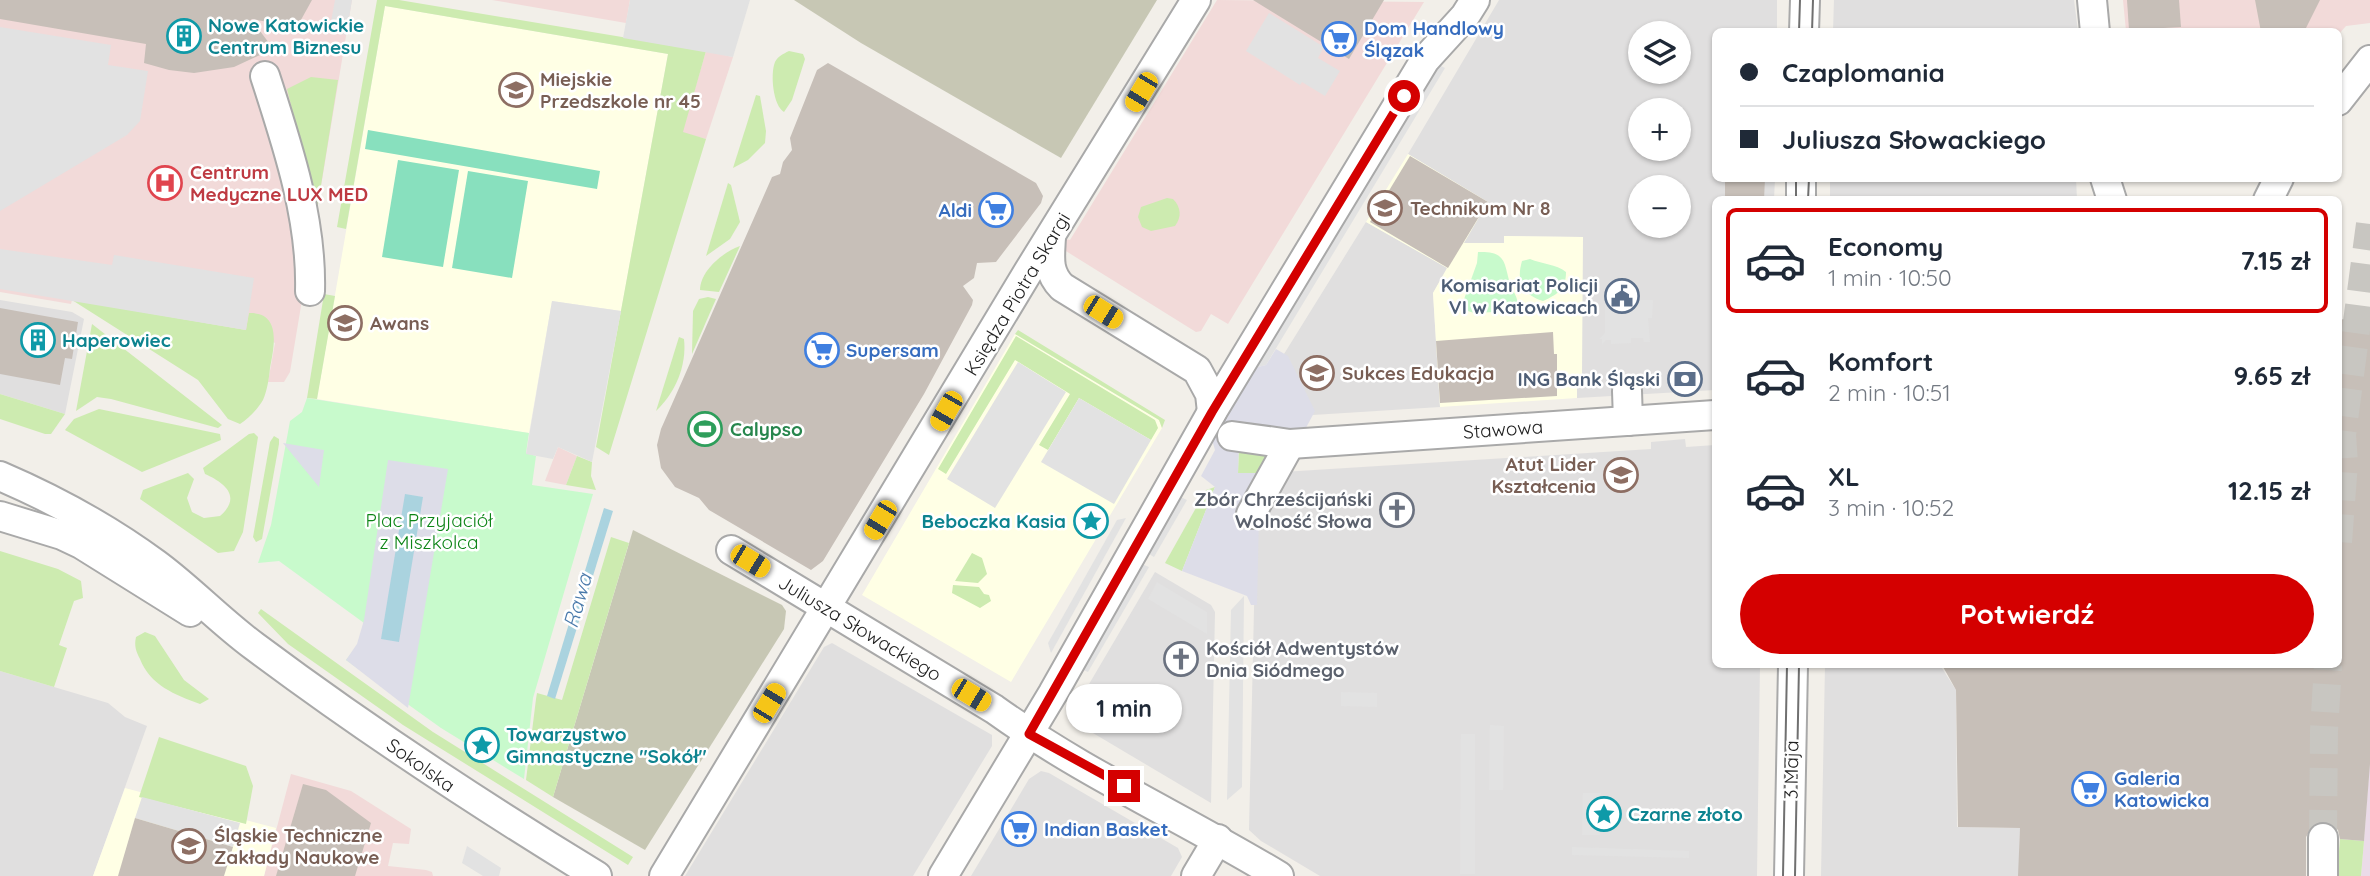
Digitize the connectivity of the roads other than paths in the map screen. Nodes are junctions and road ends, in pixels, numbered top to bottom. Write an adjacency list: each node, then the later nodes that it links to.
1 (1196, 0): 10 (street, Księdza Piotra Skargi)
2 (1475, 0): 13 (street)
3 (1805, 0): 5 (street)
4 (2092, 0): 6 (street)
5 (1804, 28)
6 (2095, 28)
7 (2370, 60): 9 (street)
8 (265, 76): 11 (street)
9 (2342, 96)
10 (1051, 237): 13 (street); 22 (street, Księdza Piotra Skargi)
11 (310, 291)
12 (1627, 391): 15 (street)
13 (1212, 412): 25 (street)
14 (1712, 415): 15 (street, Stawowa)
15 (1628, 421): 17 (street, Stawowa)
16 (1233, 436): 17 (street, Stawowa)
17 (1290, 444): 19 (street)
18 (0, 476): 23 (street, Sokolska)
19 (1251, 514)
20 (0, 516): 23 (street, Sokolska)
21 (731, 550): 22 (street, Juliusza Słowackiego)
22 (827, 608): 25 (street, Juliusza Słowackiego); 29 (street, Księdza Piotra Skargi)
23 (251, 645): 28 (street, Sokolska)
24 (1793, 668): 33 (street, 3 Maja)
25 (1029, 734): 27 (street, Juliusza Słowackiego); 30 (street)
26 (2323, 838): 34 (street)
27 (1218, 839): 31 (street); 32 (street, Juliusza Słowackiego)
28 (597, 876)
29 (664, 876)
30 (943, 876)
31 (1196, 876)
32 (1279, 876)
33 (1789, 876)
34 (2323, 876)

